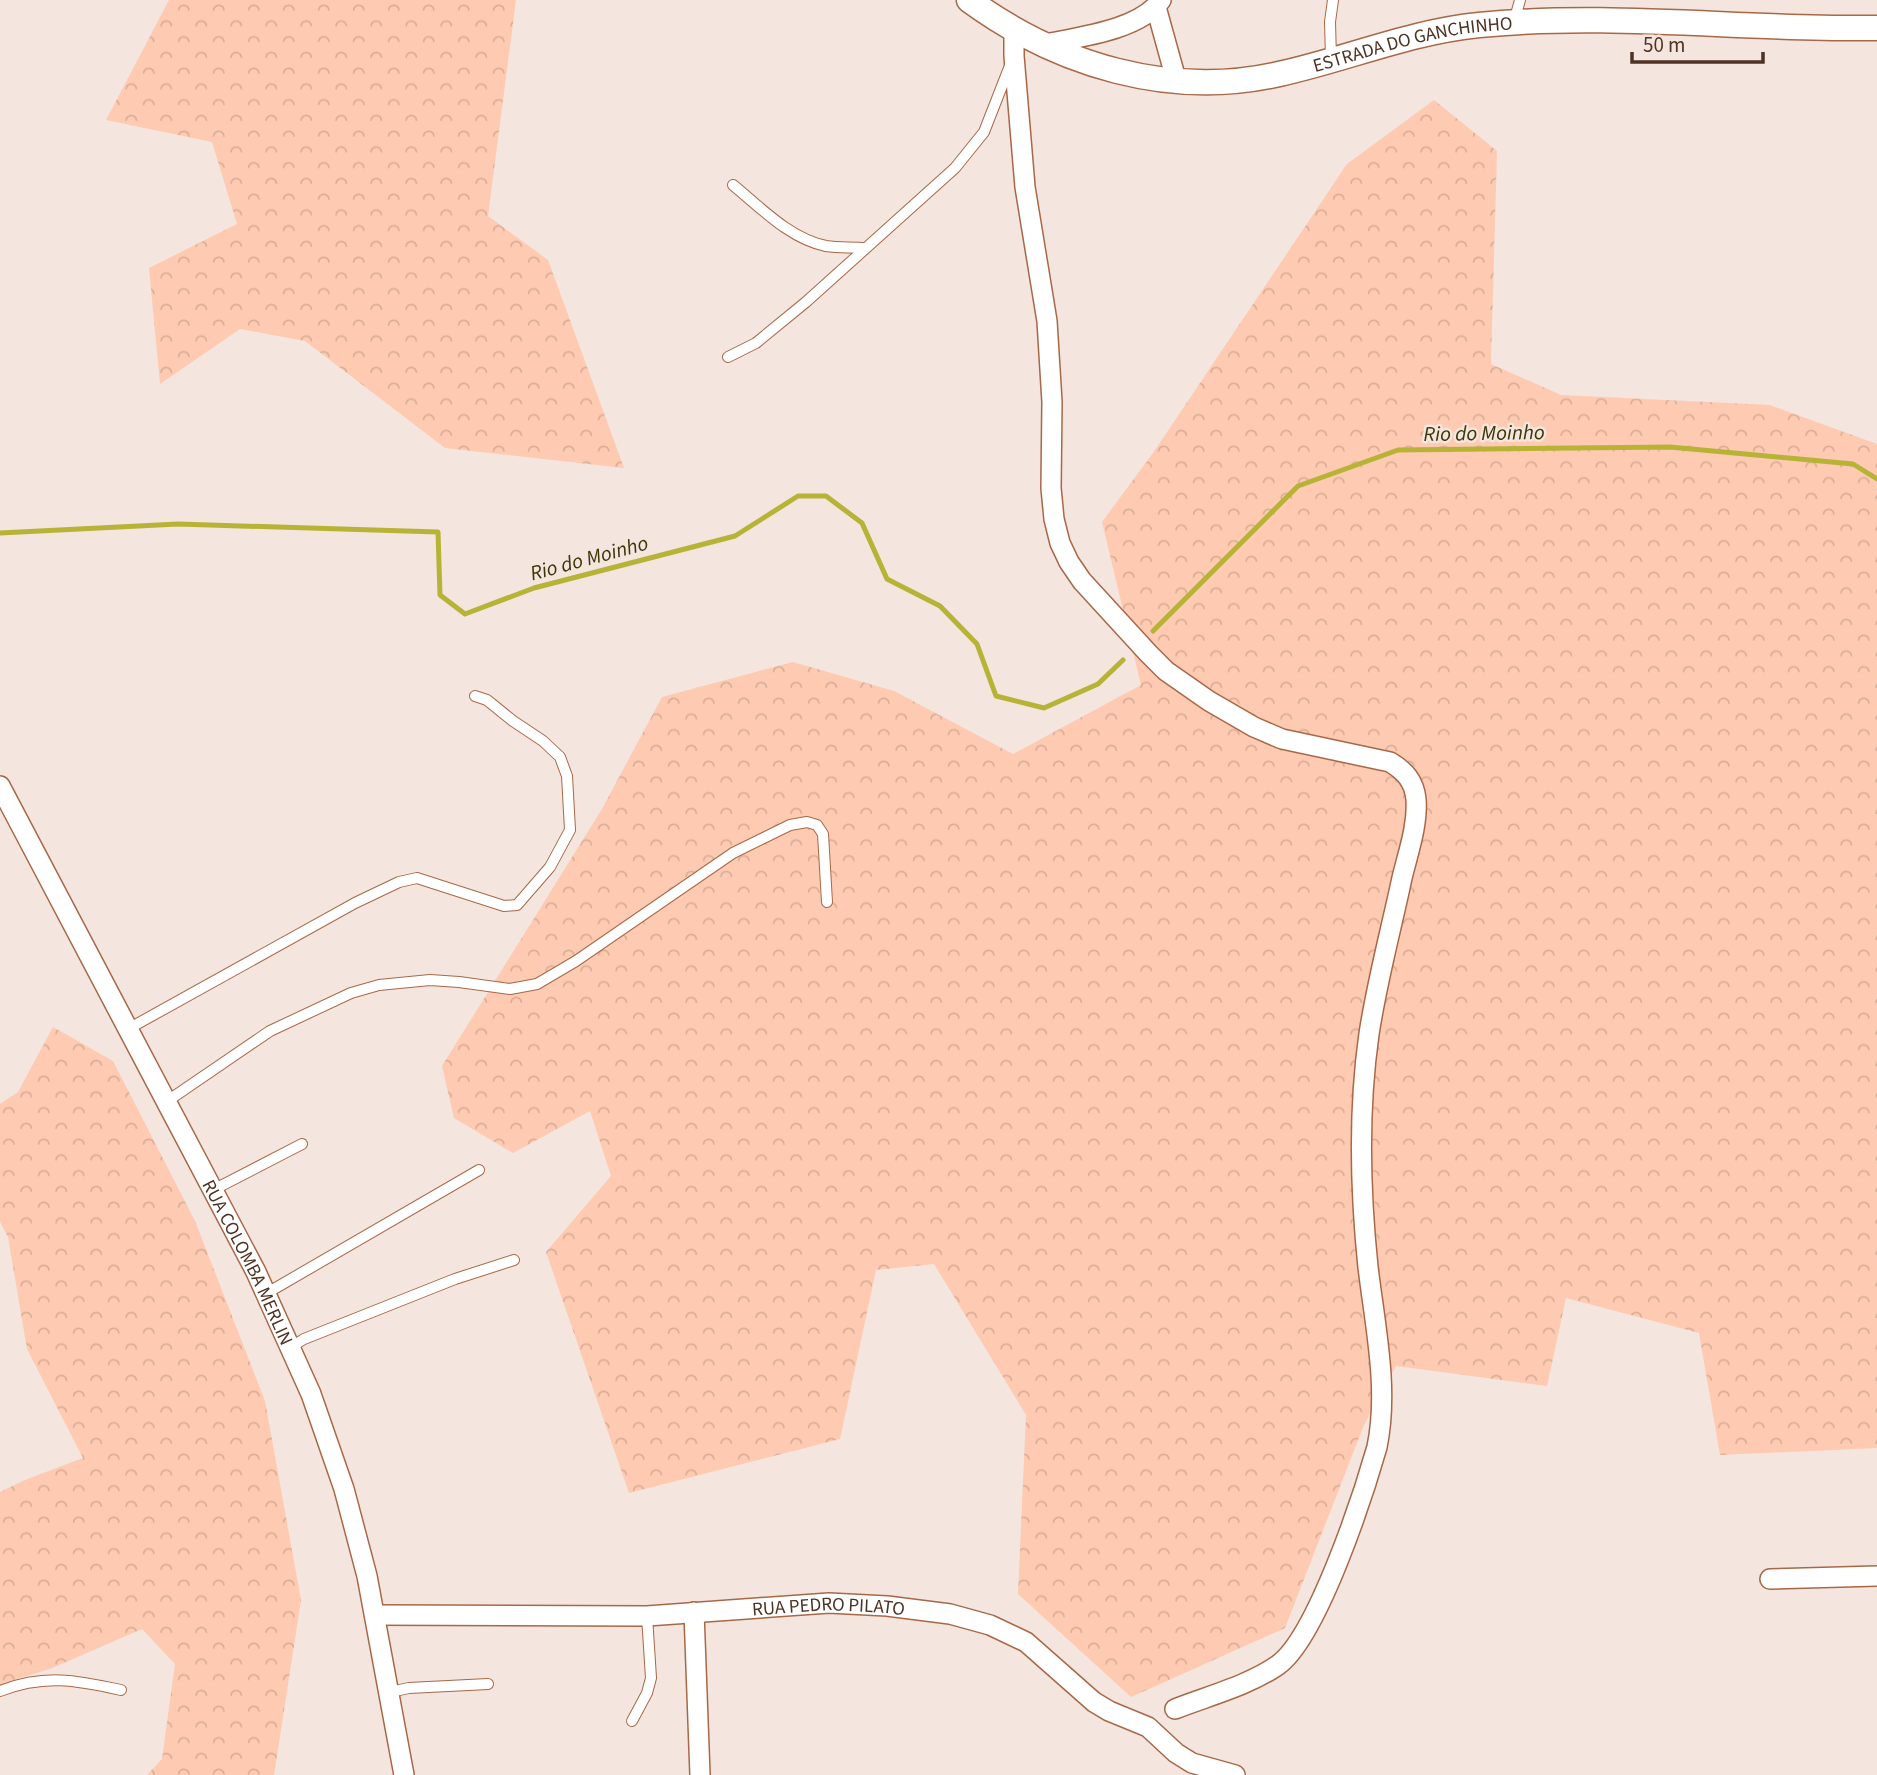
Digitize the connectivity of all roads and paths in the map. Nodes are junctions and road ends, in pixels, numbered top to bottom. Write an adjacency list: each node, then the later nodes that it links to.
1 (969, 0): 6 (street, ESTRADA DO GANCHINHO)
2 (1333, 0): 9 (lane)
3 (1159, 4): 7 (street); 10 (street)
4 (1517, 11): 5 (street, ESTRADA DO GANCHINHO); 9 (street, ESTRADA DO GANCHINHO)
5 (1877, 28)
6 (1014, 30): 7 (street, ESTRADA DO GANCHINHO); 8 (street)
7 (1045, 44): 10 (street, ESTRADA DO GANCHINHO)
8 (1014, 57): 12 (lane); 34 (street)
9 (1332, 59): 10 (street, ESTRADA DO GANCHINHO)
10 (1177, 83)
11 (733, 185): 12 (lane)
12 (865, 248): 13 (lane)
13 (728, 357)
14 (475, 695): 17 (lane)
15 (0, 786): 17 (street, RUA COLOMBA MERLIN)
16 (827, 902): 18 (lane)
17 (128, 1029): 18 (street, RUA COLOMBA MERLIN)
18 (166, 1102): 21 (street, RUA COLOMBA MERLIN)
19 (302, 1144): 21 (lane)
20 (479, 1170): 23 (lane)
21 (213, 1190): 23 (street, RUA COLOMBA MERLIN)
22 (514, 1260): 24 (lane)
23 (267, 1293): 24 (street, RUA COLOMBA MERLIN)
24 (291, 1347): 28 (street, RUA COLOMBA MERLIN)
25 (1877, 1576): 26 (street)
26 (1770, 1579)
27 (694, 1612): 29 (street, RUA PEDRO PILATO); 37 (street); 38 (street, RUA PEDRO PILATO)
28 (376, 1615): 29 (street, RUA PEDRO PILATO); 33 (street, RUA COLOMBA MERLIN)
29 (647, 1616): 35 (lane)
30 (488, 1684): 33 (lane)
31 (121, 1690): 32 (lane)
32 (0, 1691)
33 (390, 1692): 36 (street, RUA COLOMBA MERLIN)
34 (1175, 1709)
35 (632, 1721)
36 (404, 1775)
37 (700, 1775)
38 (1235, 1775)

